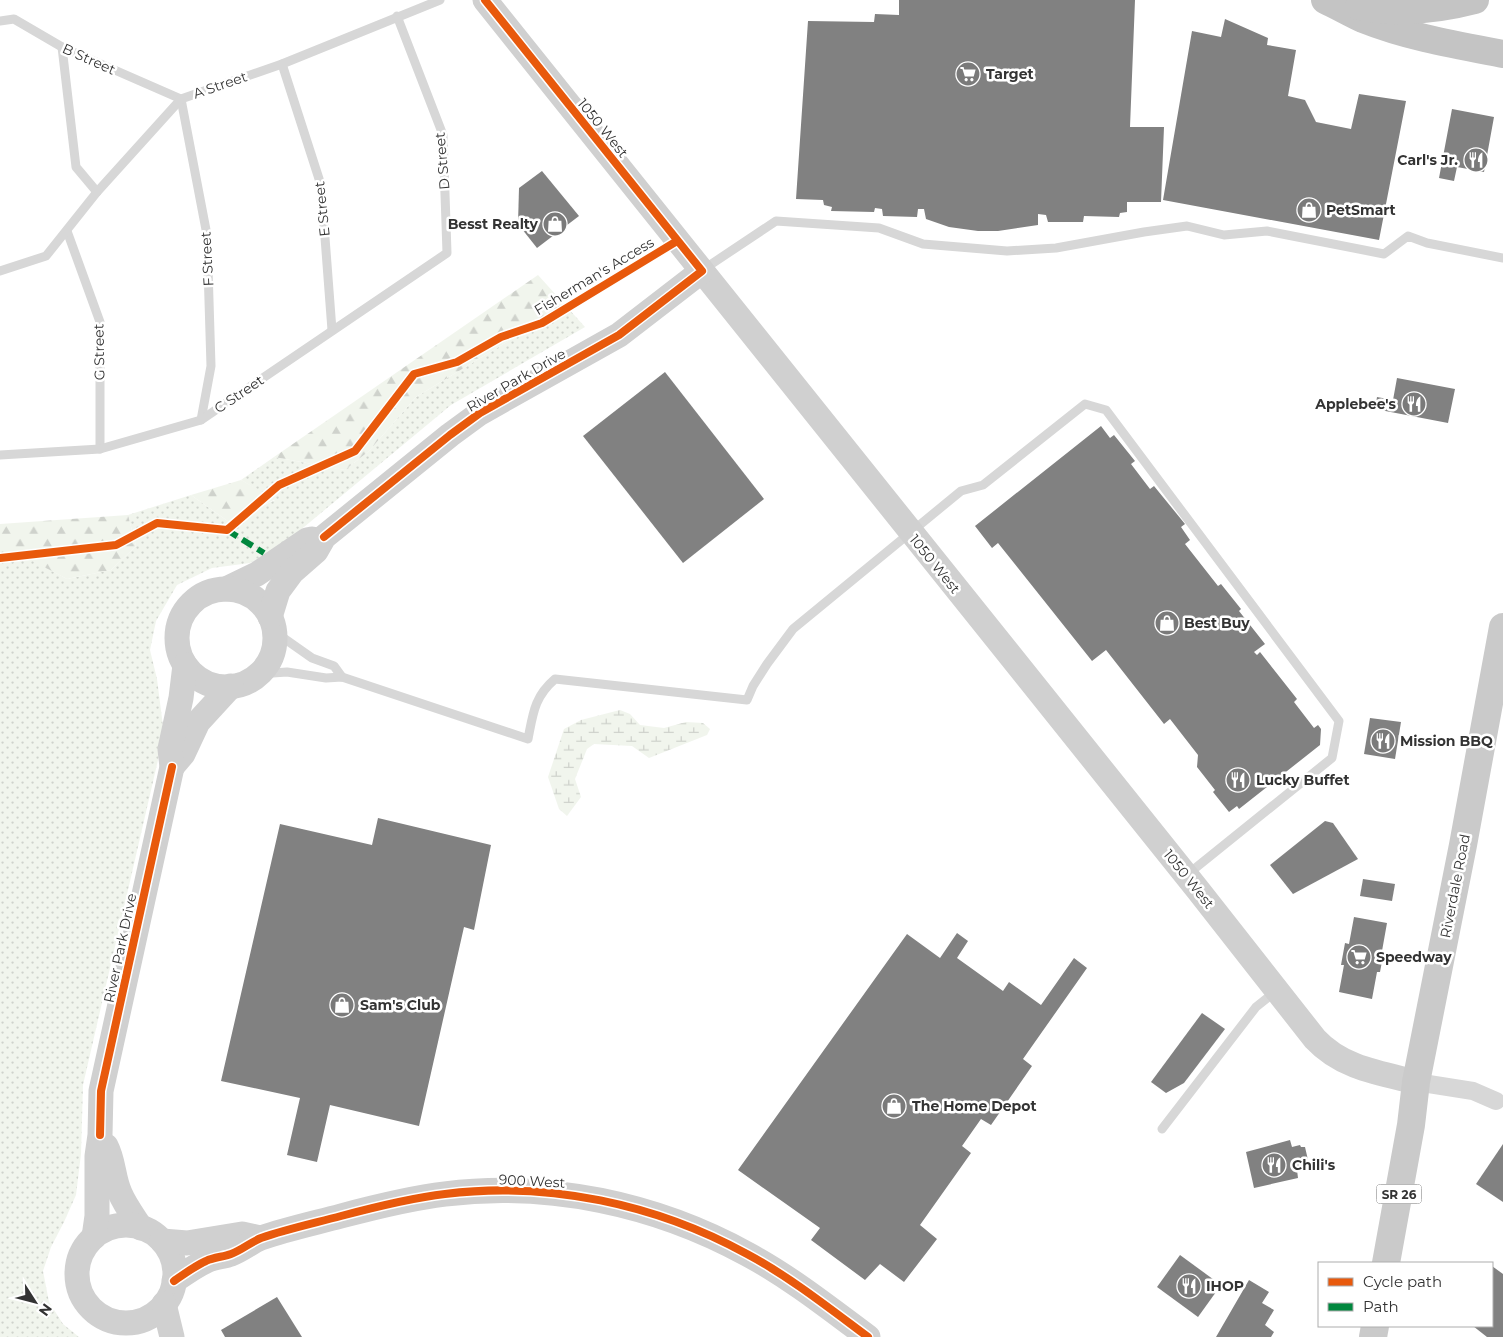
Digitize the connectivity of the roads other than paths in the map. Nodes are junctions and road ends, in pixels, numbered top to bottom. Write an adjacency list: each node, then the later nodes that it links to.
1 (440, 0): 6 (lane, A Street)
2 (485, 0): 17 (street, 1050 West)
3 (1325, 0): 9 (highway)
4 (1338, 0): 5 (highway)
5 (1475, 0)
6 (397, 16): 10 (lane, A Street); 14 (lane, D Street)
7 (0, 21): 8 (lane, B Street)
8 (62, 47): 11 (lane, B Street); 12 (lane)
9 (1503, 54)
10 (282, 64): 11 (lane, A Street); 18 (lane, E Street)
11 (181, 99): 12 (lane, A Street); 19 (lane, F Street)
12 (97, 192): 13 (lane, A Street)
13 (67, 231): 16 (lane, A Street); 20 (lane, G Street)
14 (447, 253): 18 (lane, C Street)
15 (1503, 258): 17 (lane)
16 (0, 271)
17 (702, 271): 22 (street, 1050 West); 23 (street, River Park Drive)
18 (332, 330): 19 (lane, C Street)
19 (201, 420): 20 (lane, C Street)
20 (100, 449): 21 (lane, C Street)
21 (0, 455)
22 (910, 533): 29 (lane); 32 (street, 1050 West); 32 (lane)
23 (324, 537): 24 (street, River Park Drive); 25 (street, River Park Drive)
24 (226, 589): 25 (street); 27 (street)
25 (273, 624): 28 (street); 29 (lane)
26 (1503, 627): 34 (main road, Riverdale Road / SR 26)
27 (185, 665): 30 (street); 31 (street, River Park Drive)
28 (258, 674): 29 (lane); 30 (street)
29 (342, 677)
30 (232, 686): 31 (street, River Park Drive)
31 (172, 767): 37 (street, River Park Drive)
32 (1186, 876): 33 (street, 1050 West)
33 (1277, 991): 34 (street, 1050 West); 36 (lane)
34 (1416, 1082): 35 (street); 42 (main road, Riverdale Road / SR 26)
35 (1496, 1101)
36 (1162, 1129)
37 (100, 1135): 38 (street, River Park Drive); 39 (street, River Park Drive)
38 (141, 1228): 39 (street); 41 (street)
39 (94, 1237): 45 (street)
40 (260, 1238): 41 (street, 900 West); 43 (street, 900 West); 47 (street, 900 West)
41 (162, 1242): 43 (street)
42 (1386, 1262)
43 (174, 1281): 44 (street)
44 (164, 1304): 45 (street); 46 (street)
45 (134, 1330)
46 (172, 1337)
47 (868, 1337)

